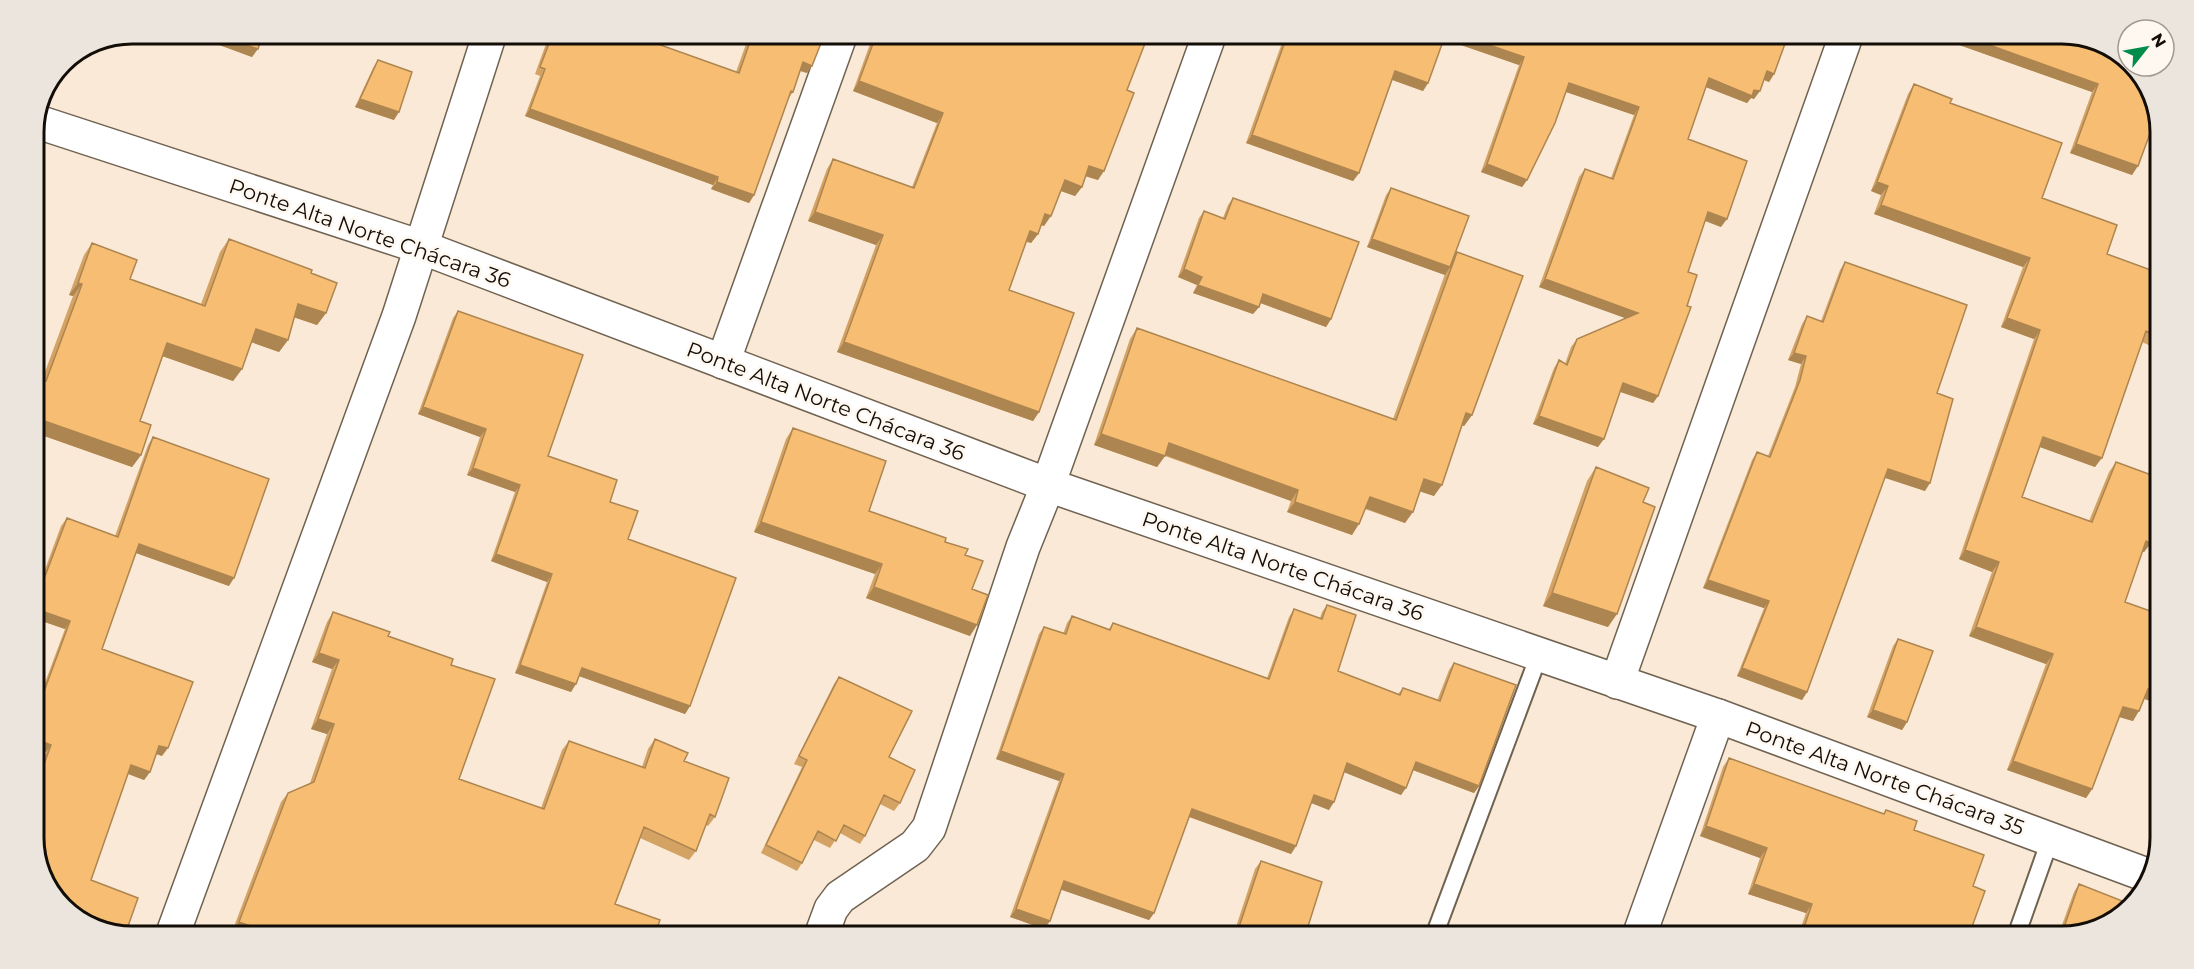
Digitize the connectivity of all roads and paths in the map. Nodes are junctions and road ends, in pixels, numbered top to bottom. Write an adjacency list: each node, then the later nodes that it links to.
1 (486, 44): 6 (street)
2 (837, 44): 7 (street)
3 (1206, 44): 8 (street)
4 (1843, 44): 10 (street)
5 (44, 124): 6 (street, Ponte Alta Norte Chácara 36)
6 (421, 247): 7 (street, Ponte Alta Norte Chácara 36); 14 (street)
7 (723, 362): 8 (street, Ponte Alta Norte Chácara 36)
8 (1048, 485): 9 (street, Ponte Alta Norte Chácara 36); 15 (street)
9 (1539, 655): 10 (street, Ponte Alta Norte Chácara 36); 16 (lane)
10 (1617, 682): 11 (street, Ponte Alta Norte Chácara 35)
11 (1718, 716): 12 (street, Ponte Alta Norte Chácara 35); 17 (street)
12 (2050, 840): 13 (street, Ponte Alta Norte Chácara 35); 18 (lane)
13 (2142, 874)
14 (176, 926)
15 (825, 926)
16 (1438, 926)
17 (1643, 926)
18 (2020, 926)

